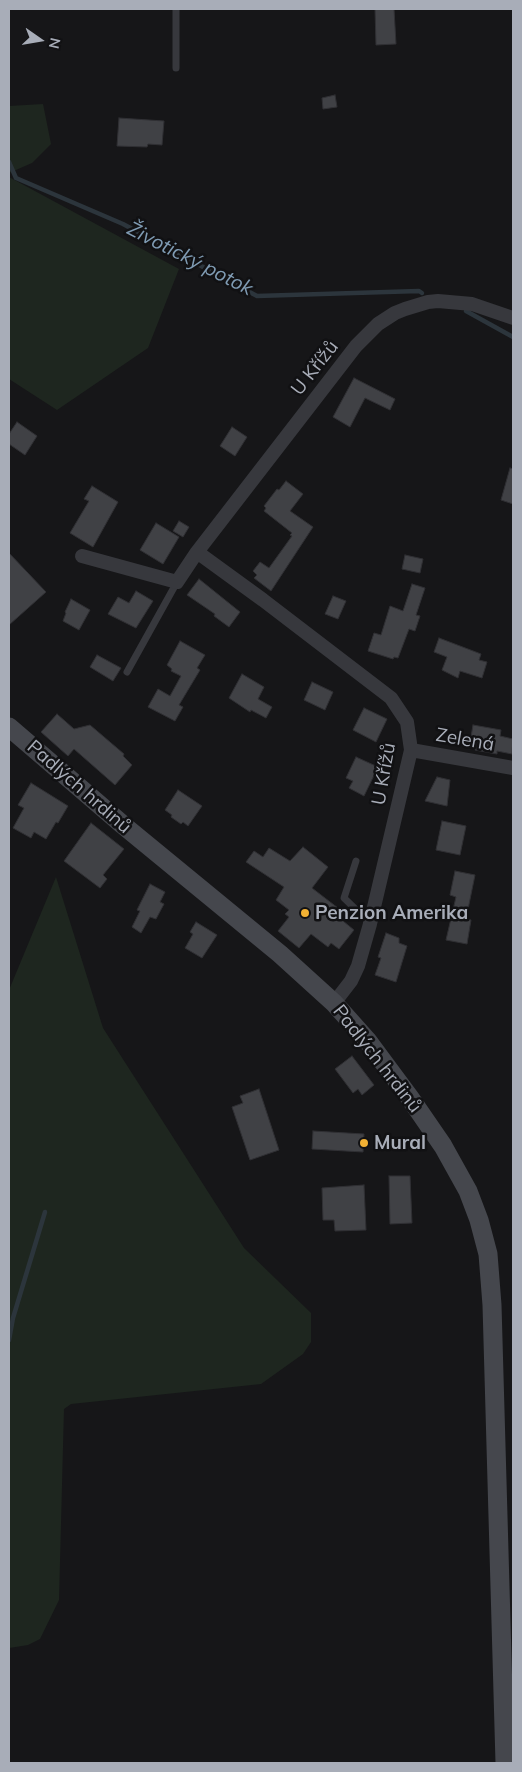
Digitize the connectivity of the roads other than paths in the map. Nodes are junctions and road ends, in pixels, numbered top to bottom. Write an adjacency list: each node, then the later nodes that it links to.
1 (176, 9): 2 (lane)
2 (176, 68)
3 (513, 318): 4 (street, U Křížů)
4 (197, 552): 6 (street, U Křížů); 9 (street, U Křížů)
5 (82, 556): 6 (street)
6 (177, 582): 7 (lane)
7 (126, 672)
8 (9, 728): 13 (street, Padlých hrdinů)
9 (411, 750): 10 (street, Zelená); 12 (street, U Křížů)
10 (513, 768)
11 (356, 861): 12 (lane)
12 (370, 924): 13 (street, U Křížů)
13 (334, 1003): 14 (street, Padlých hrdinů)
14 (505, 1763)

